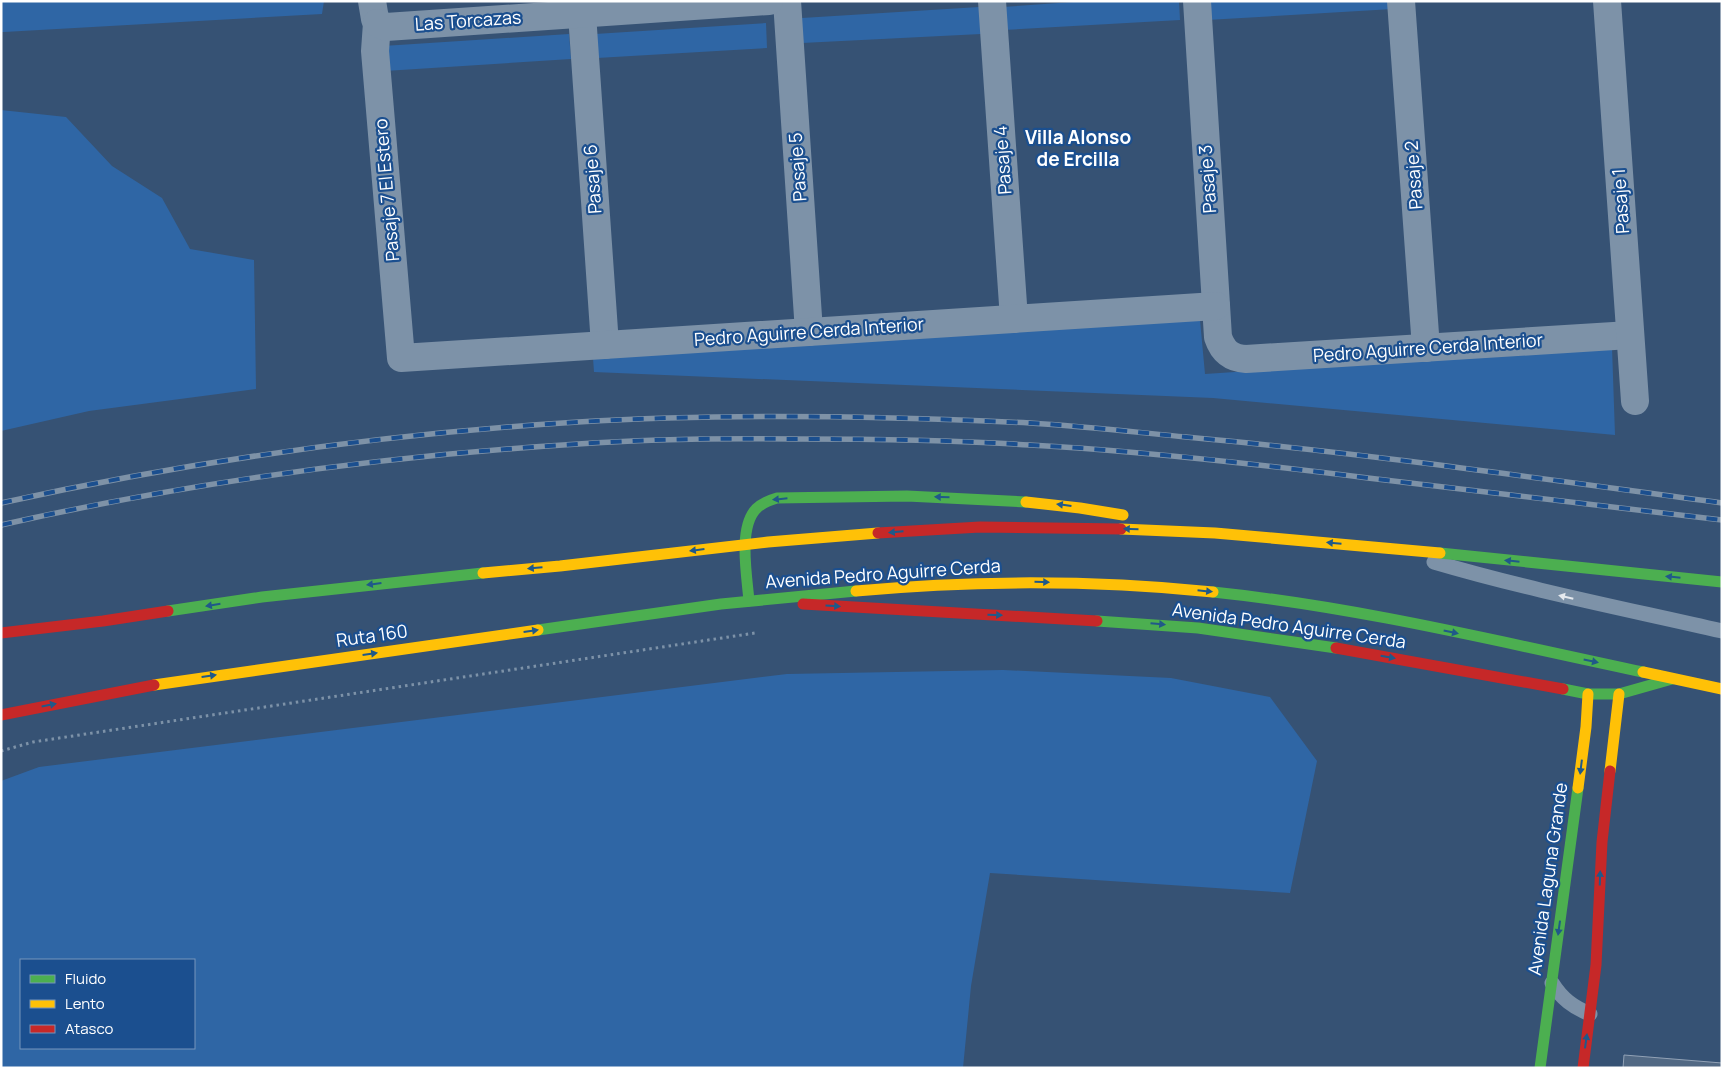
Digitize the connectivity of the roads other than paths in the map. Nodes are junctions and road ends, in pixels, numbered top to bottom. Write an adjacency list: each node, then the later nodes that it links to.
1 (769, 1): 7 (street, Las Torcazas)
2 (787, 1): 12 (street, Pasaje 5)
3 (992, 1): 11 (street, Pasaje 4)
4 (1197, 1): 10 (street, Pasaje 3)
5 (1401, 1): 15 (street, Pasaje 2)
6 (1607, 1): 13 (street, Pasaje 1)
7 (613, 6): 9 (street, Las Torcazas)
8 (375, 12): 9 (street, Las Torcazas); 17 (street, Pasaje 7 El Estero)
9 (582, 14): 14 (street, Pasaje 6)
10 (1216, 306): 11 (street, Pedro Aguirre Cerda Interior); 16 (street, Pasaje 3)
11 (1014, 319): 12 (street, Pedro Aguirre Cerda Interior)
12 (809, 332): 14 (street, Pedro Aguirre Cerda Interior)
13 (1630, 335): 15 (street, Pedro Aguirre Cerda Interior); 18 (street, Pasaje 1)
14 (605, 345): 17 (street, Pedro Aguirre Cerda Interior)
15 (1426, 348): 16 (street, Pedro Aguirre Cerda Interior)
16 (1227, 353)
17 (401, 358)
18 (1635, 401)
19 (1215, 533): 20 (main road, one-way to 20); 20 (main road, one-way to 20); 21 (main road, one-way to 19)
20 (745, 545): 23 (main road); 24 (main road, one-way to 24)
21 (1383, 547): 22 (main road, one-way to 21); 25 (lane, one-way to 21)
22 (1722, 582)
23 (750, 601): 28 (main road, Avenida Pedro Aguirre Cerda, one-way to 28); 31 (main road, Avenida Pedro Aguirre Cerda, one-way to 31); 33 (main road, Ruta 160, one-way to 23)
24 (103, 621): 26 (main road); 27 (main road)
25 (1722, 631)
26 (1, 633)
27 (1, 641)
28 (1672, 679): 29 (main road); 30 (main road, Avenida Pedro Aguirre Cerda); 32 (main road, Avenida Pedro Aguirre Cerda)
29 (1722, 680)
30 (1722, 689)
31 (1588, 694): 32 (main road, Avenida Pedro Aguirre Cerda); 34 (main road, Avenida Laguna Grande, one-way to 34)
32 (1619, 694): 35 (main road, one-way to 32)
33 (1, 715)
34 (1551, 982): 35 (lane); 36 (main road, Avenida Laguna Grande)
35 (1590, 1014): 37 (main road, one-way to 35)
36 (1540, 1068)
37 (1583, 1068)

